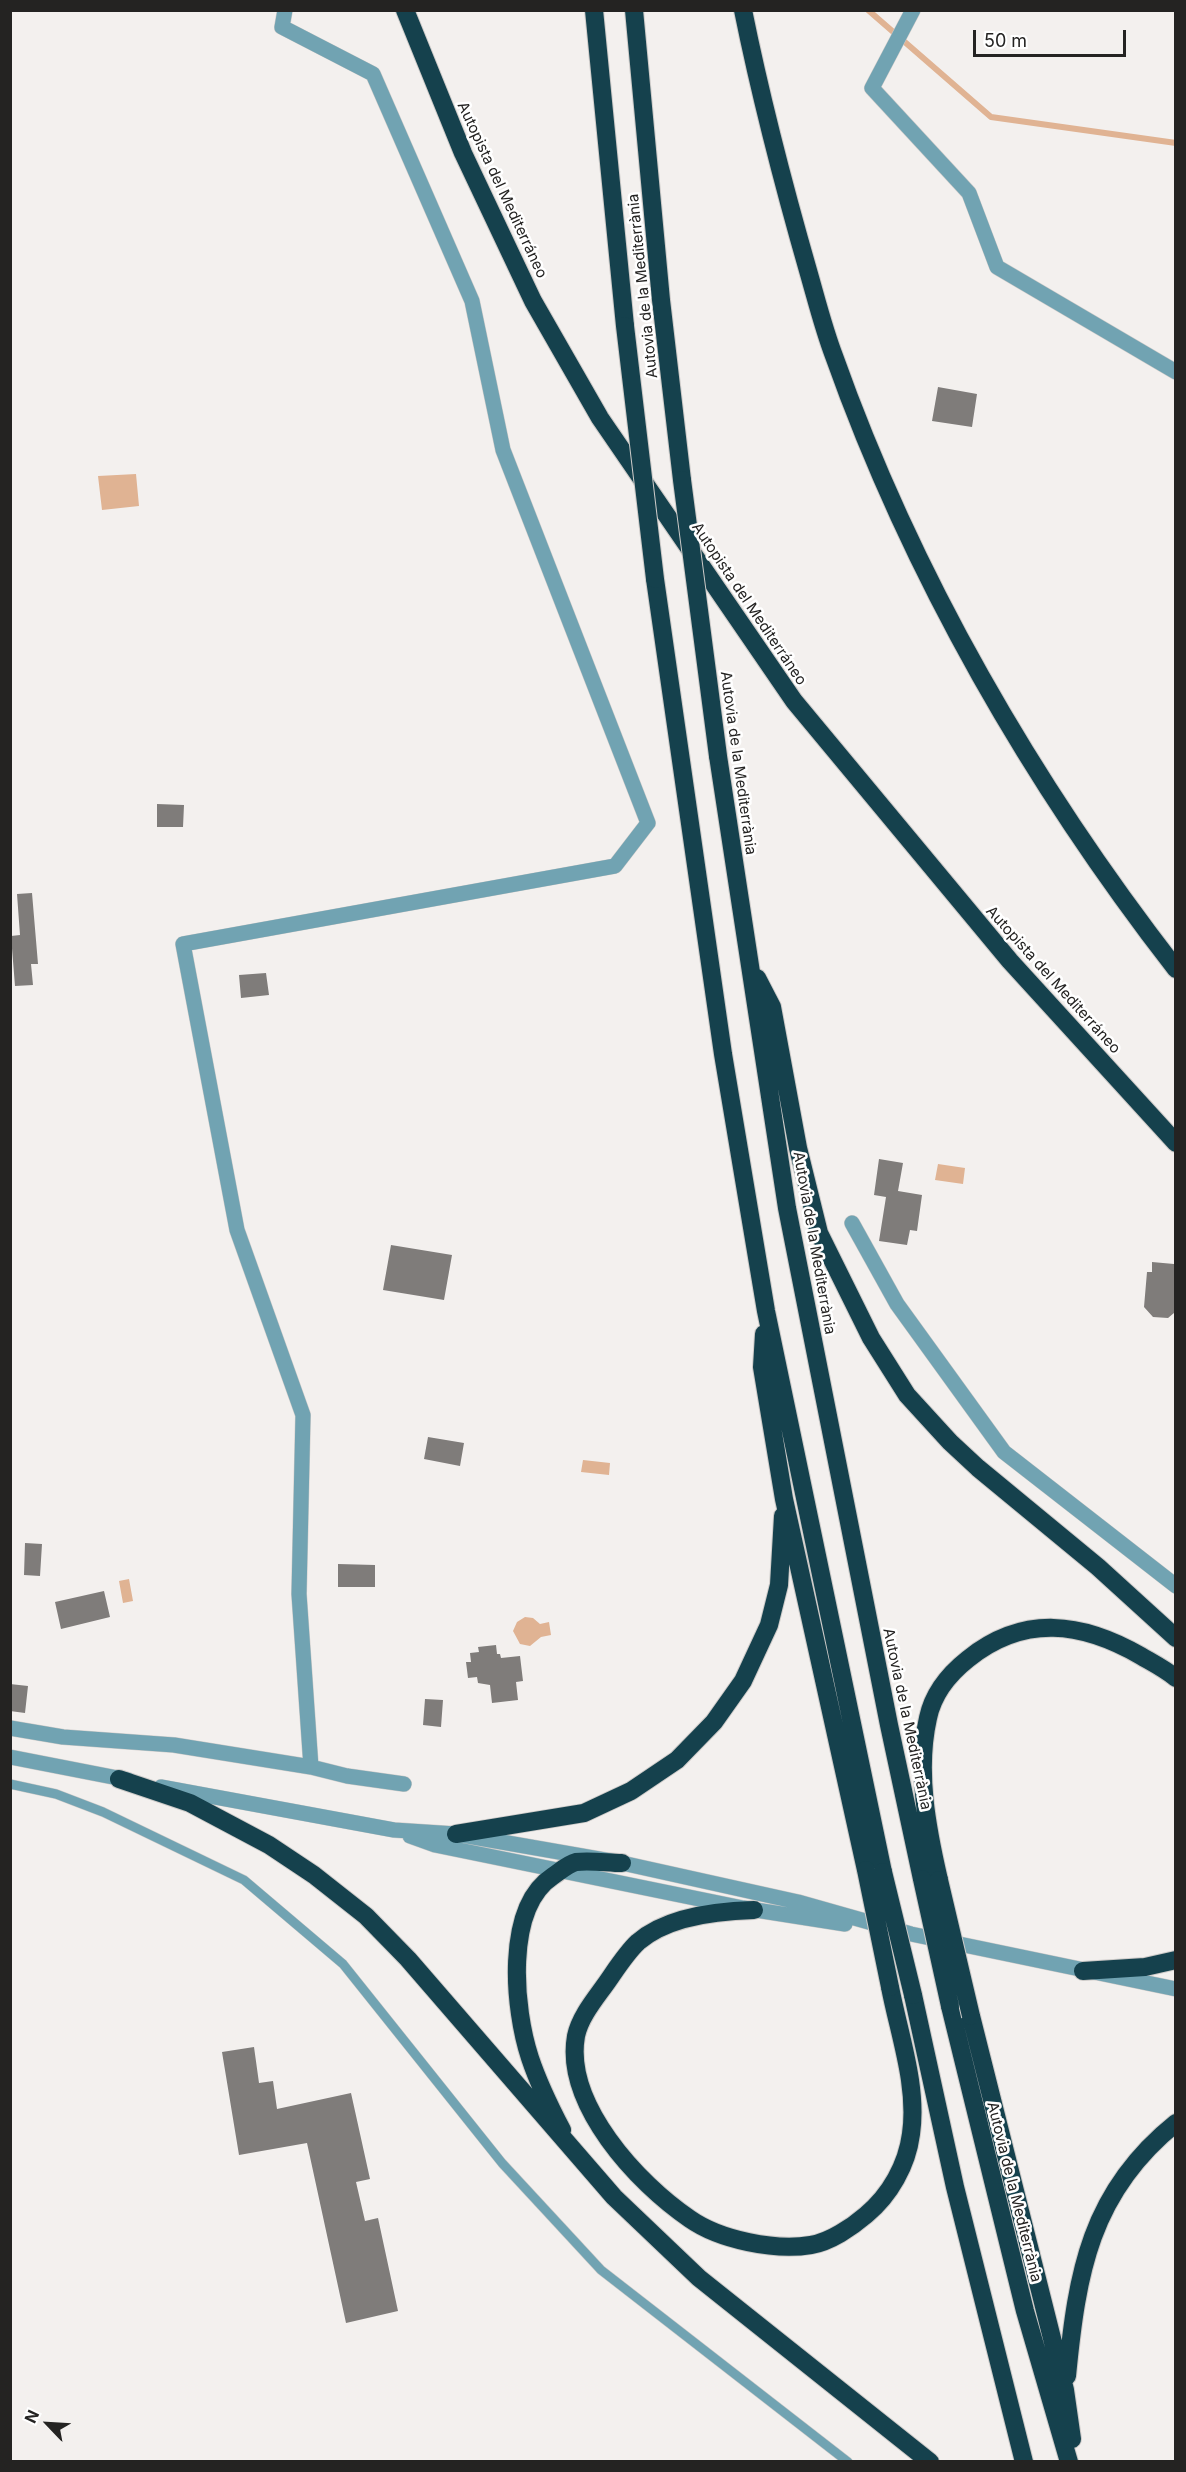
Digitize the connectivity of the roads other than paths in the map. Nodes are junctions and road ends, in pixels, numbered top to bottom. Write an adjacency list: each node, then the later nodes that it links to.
1 (285, 10): 19 (street)
2 (405, 10): 10 (highway, Autopista del Mediterráneo)
3 (594, 10): 12 (highway, Autovia de la Mediterrània, bridge)
4 (634, 10): 8 (highway, Autovia de la Mediterrània, bridge)
5 (743, 10): 9 (highway)
6 (911, 14): 7 (street)
7 (1176, 372)
8 (750, 966): 15 (highway); 28 (highway, Autovia de la Mediterrània)
9 (1176, 969)
10 (1176, 1143)
11 (852, 1223): 14 (street)
12 (766, 1311): 13 (highway); 27 (highway, Autovia de la Mediterrània)
13 (784, 1499): 24 (highway); 27 (highway)
14 (1176, 1586)
15 (1176, 1638)
16 (1176, 1678): 28 (highway)
17 (10, 1728): 19 (street)
18 (10, 1757): 20 (street)
19 (311, 1767): 22 (street)
20 (119, 1779): 23 (street); 35 (highway)
21 (10, 1784): 37 (lane)
22 (404, 1784)
23 (394, 1830): 24 (street); 26 (street)
24 (456, 1834): 25 (street)
25 (622, 1863): 26 (highway); 30 (street)
26 (561, 1871): 29 (street); 35 (highway)
27 (874, 1871): 29 (highway, bridge); 39 (highway, Autovia de la Mediterrània, bridge)
28 (931, 1880): 36 (highway, bridge); 40 (highway, Autovia de la Mediterrània, bridge)
29 (754, 1910): 30 (street)
30 (911, 1934): 32 (street)
31 (1176, 1960): 32 (highway)
32 (1083, 1971): 33 (street)
33 (1176, 1989)
34 (1176, 2123): 36 (highway)
35 (574, 2152): 38 (highway)
36 (1065, 2390): 41 (highway)
37 (848, 2462)
38 (930, 2462)
39 (1024, 2462)
40 (1069, 2462)
41 (1075, 2462)

